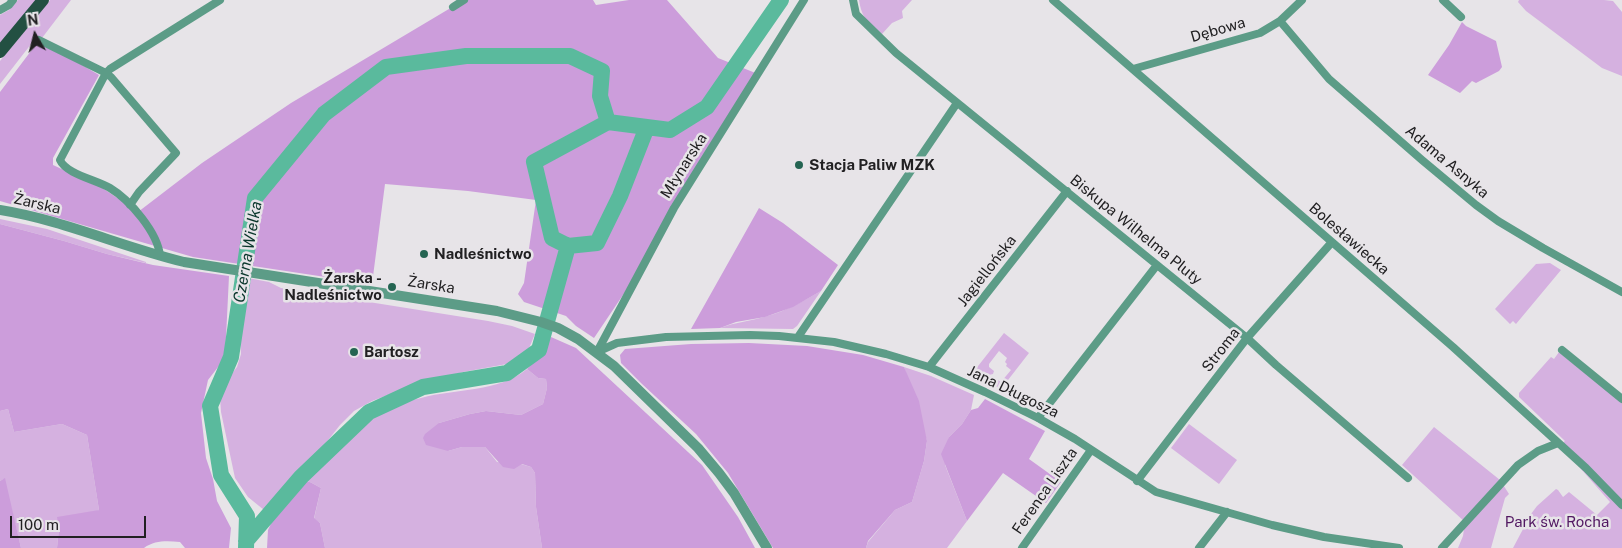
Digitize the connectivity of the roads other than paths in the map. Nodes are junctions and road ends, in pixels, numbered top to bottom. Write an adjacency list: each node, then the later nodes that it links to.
1 (13, 0): 11 (street)
2 (43, 0): 15 (main road)
3 (220, 0): 17 (street)
4 (464, 0): 10 (street)
5 (804, 0): 29 (street, Młynarska)
6 (853, 0): 18 (street, Biskupa Wilhelma Pluty)
7 (1053, 0): 16 (street, Bolesławiecka)
8 (1302, 0): 13 (street, Dębowa)
9 (1443, 0): 12 (street)
10 (453, 7)
11 (0, 10)
12 (1462, 17)
13 (1280, 21): 16 (street, Dębowa); 25 (street, Adama Asnyka)
14 (39, 40): 17 (street)
15 (0, 52)
16 (1133, 70): 22 (street, Bolesławiecka)
17 (106, 73): 20 (street); 20 (street)
18 (957, 104): 19 (street, Biskupa Wilhelma Pluty); 26 (street)
19 (1067, 191): 24 (street, Biskupa Wilhelma Pluty); 30 (street, Jagiellońska)
20 (130, 205): 23 (street)
21 (0, 210): 23 (street, Żarska)
22 (1332, 242): 27 (street, Stroma); 33 (street, Bolesławiecka)
23 (160, 256): 29 (street, Żarska)
24 (1157, 265): 27 (street, Biskupa Wilhelma Pluty); 32 (street)
25 (1622, 292)
26 (798, 337): 29 (street, Jana Długosza); 30 (street, Jana Długosza)
27 (1247, 338): 35 (street, Biskupa Wilhelma Pluty); 36 (street, Stroma)
28 (1562, 350): 31 (street)
29 (597, 352): 39 (street, Żarska)
30 (929, 367): 32 (street, Jana Długosza)
31 (1622, 399)
32 (1038, 418): 34 (street, Jana Długosza)
33 (1558, 443): 37 (street, Bolesławiecka); 43 (street)
34 (1091, 450): 36 (street, Jana Długosza); 40 (street, Ferenca Liszta)
35 (1408, 478)
36 (1137, 481): 38 (street, Jana Długosza)
37 (1622, 505)
38 (1227, 512): 41 (street); 42 (street, Jana Długosza)
39 (766, 548)
40 (1022, 548)
41 (1198, 548)
42 (1400, 548)
43 (1442, 548)

